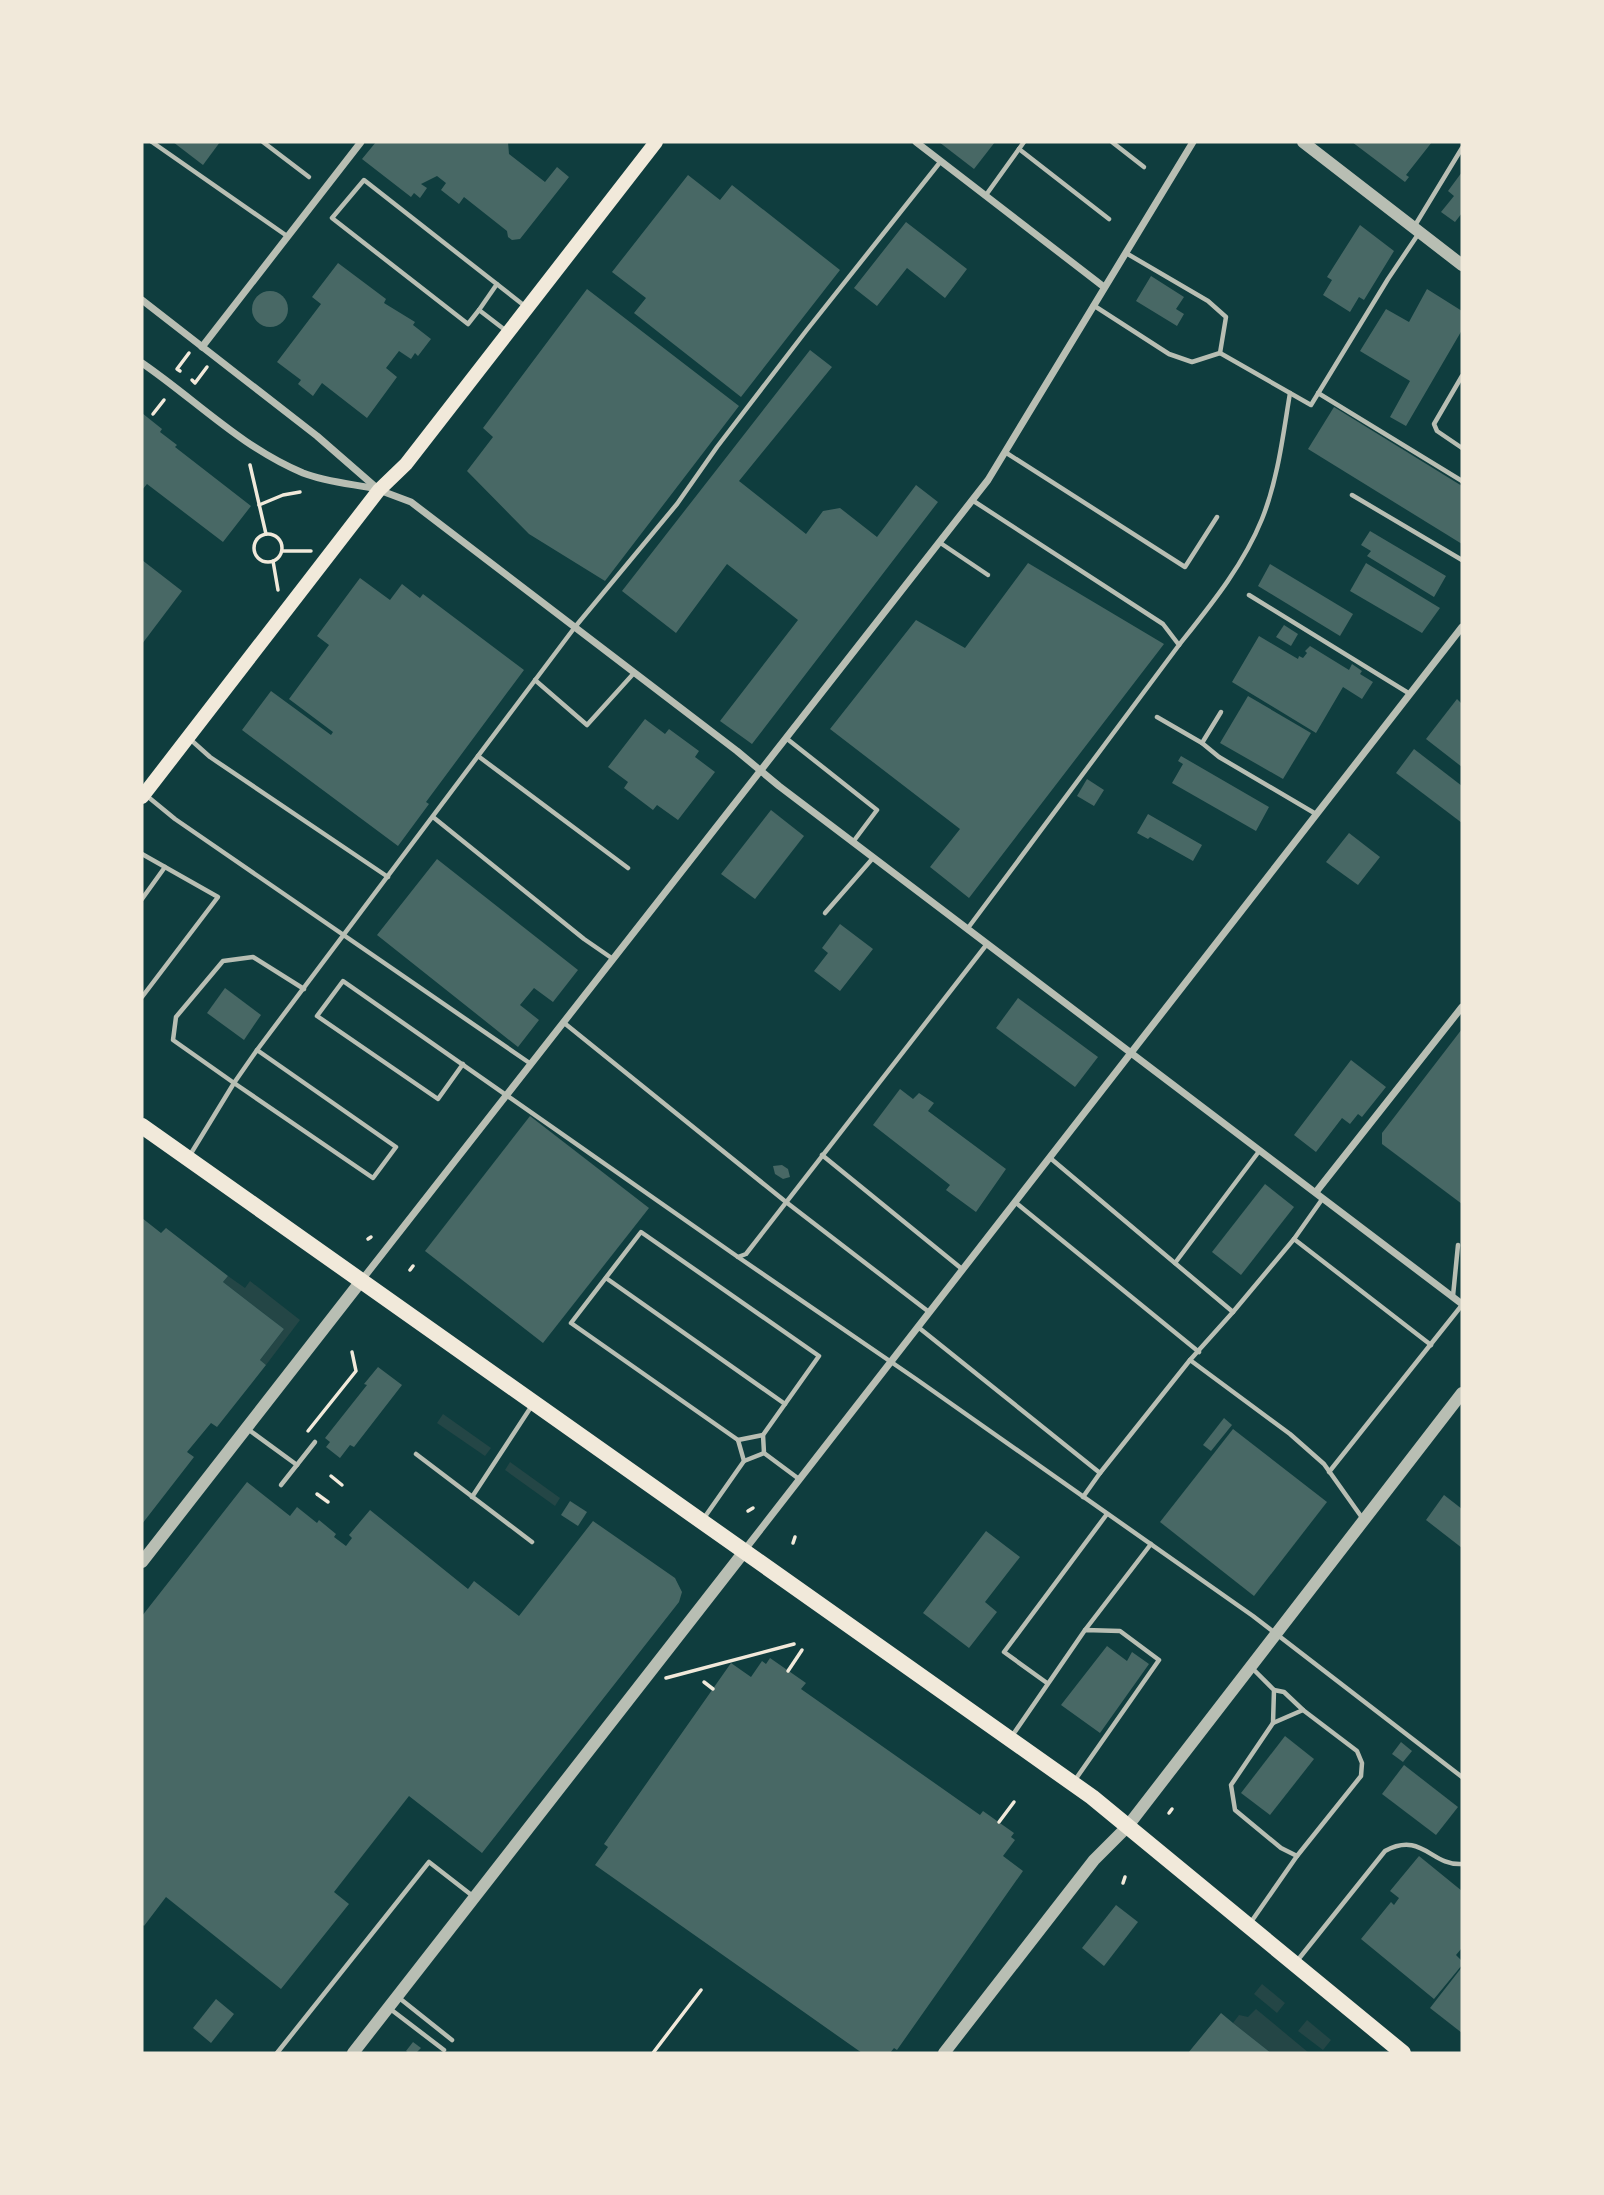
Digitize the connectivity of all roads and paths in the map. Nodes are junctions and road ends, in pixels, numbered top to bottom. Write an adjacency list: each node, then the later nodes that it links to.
1 (152, 142): 18 (lane)
2 (262, 142): 14 (lane)
3 (361, 142): 18 (street)
4 (656, 142): 25 (main road)
5 (916, 142): 12 (street)
6 (1024, 142): 11 (lane)
7 (1112, 142): 13 (lane)
8 (1193, 142): 19 (street)
9 (1303, 142): 17 (street)
10 (1462, 148): 17 (lane)
11 (1019, 149): 15 (lane); 16 (lane)
12 (941, 161): 15 (street); 59 (lane)
13 (1144, 167)
14 (309, 177)
15 (986, 196): 22 (street)
16 (1109, 219)
17 (1417, 230): 20 (street); 37 (lane)
18 (287, 236): 28 (street)
19 (1125, 252): 22 (street); 29 (lane)
20 (1462, 265)
21 (497, 284): 25 (lane); 26 (lane); 26 (lane)
22 (1104, 287): 24 (street)
23 (142, 300): 28 (street)
24 (1093, 305): 29 (lane); 41 (street)
25 (527, 307): 27 (main road)
26 (479, 310): 27 (lane)
27 (508, 332): 44 (main road)
28 (202, 347): 44 (street)
29 (1220, 353): 36 (lane)
30 (186, 357): 31 (path)
31 (182, 362)
32 (142, 363): 44 (street)
33 (204, 371): 34 (path)
34 (186, 376)
35 (1462, 376): 40 (lane)
36 (1290, 393): 37 (lane); 61 (lane)
37 (1318, 393): 43 (lane)
38 (164, 400): 39 (path)
39 (153, 414)
40 (1462, 448)
41 (1005, 452): 47 (street); 49 (lane)
42 (250, 465): 48 (path)
43 (1462, 481)
44 (379, 490): 59 (street); 67 (main road)
45 (300, 492): 48 (path)
46 (1352, 495): 54 (lane)
47 (972, 500): 51 (street); 61 (lane)
48 (259, 505): 50 (path)
49 (1217, 517)
50 (266, 534): 52 (path); 55 (path)
51 (939, 542): 56 (lane); 68 (street)
52 (282, 551): 53 (path); 55 (path)
53 (317, 551)
54 (1462, 560)
55 (273, 561): 58 (path)
56 (988, 575)
57 (1249, 595): 64 (lane)
58 (279, 599)
59 (575, 627): 62 (street); 63 (lane)
60 (1462, 627): 64 (street)
61 (1179, 645): 83 (lane)
62 (634, 673): 63 (lane); 71 (street)
63 (535, 680): 70 (lane)
64 (1410, 694): 73 (street)
65 (1221, 712): 69 (lane)
66 (1157, 716): 69 (lane)
67 (187, 738): 72 (main road); 80 (lane)
68 (786, 738): 71 (street); 75 (lane)
69 (1202, 743): 73 (lane)
70 (478, 756): 74 (lane); 79 (lane)
71 (760, 771): 75 (street); 86 (street)
72 (143, 795): 84 (lane)
73 (1316, 814): 92 (street)
74 (433, 817): 80 (lane); 86 (lane)
75 (853, 842): 77 (street)
76 (142, 853): 78 (lane)
77 (874, 858): 82 (lane); 83 (street)
78 (165, 867): 81 (lane); 88 (lane)
79 (628, 868)
80 (388, 877): 84 (lane)
81 (142, 899)
82 (825, 912)
83 (968, 928): 85 (street)
84 (344, 935): 87 (lane); 94 (lane)
85 (987, 943): 92 (street); 99 (lane)
86 (613, 959): 90 (street)
87 (303, 989): 91 (lane); 95 (lane)
88 (142, 997)
89 (1462, 1007): 102 (street)
90 (563, 1022): 94 (street); 105 (lane)
91 (257, 1050): 95 (lane); 95 (lane)
92 (1131, 1051): 98 (street); 100 (street)
93 (463, 1064): 93 (lane); 96 (lane)
94 (531, 1064): 96 (street)
95 (234, 1083): 101 (lane)
96 (507, 1094): 108 (lane); 112 (street)
97 (142, 1126): 101 (main road)
98 (1260, 1149): 102 (street); 109 (lane)
99 (822, 1155): 105 (lane); 110 (lane)
100 (1049, 1157): 104 (street); 109 (lane)
101 (188, 1159): 112 (main road)
102 (1317, 1192): 103 (street)
103 (1324, 1197): 106 (lane); 113 (street)
104 (1014, 1201): 110 (street); 120 (lane)
105 (786, 1202): 108 (lane); 115 (lane)
106 (1294, 1239): 116 (lane); 118 (lane)
107 (1458, 1245): 113 (lane)
108 (738, 1257): 122 (lane)
109 (1175, 1263): 116 (lane)
110 (962, 1269): 115 (street)
111 (606, 1278): 125 (lane); 125 (lane); 129 (lane)
112 (361, 1282): 124 (main road); 126 (street)
113 (1453, 1296): 114 (street)
114 (1462, 1305): 118 (lane)
115 (929, 1312): 117 (street)
116 (1233, 1312): 120 (lane)
117 (917, 1327): 122 (street); 136 (lane)
118 (1430, 1345): 135 (lane)
119 (352, 1352): 127 (path)
120 (1199, 1352): 121 (lane)
121 (1190, 1360): 135 (lane); 136 (lane)
122 (890, 1362): 138 (street); 143 (lane)
123 (1462, 1393): 146 (street)
124 (534, 1403): 142 (lane); 147 (main road)
125 (785, 1404): 128 (lane)
126 (246, 1427): 134 (lane); 151 (street)
127 (306, 1434)
128 (763, 1435): 129 (lane); 131 (lane)
129 (738, 1440): 133 (lane)
130 (315, 1442): 134 (lane)
131 (764, 1453): 133 (lane); 138 (lane)
132 (416, 1454): 142 (lane)
133 (744, 1461): 147 (lane)
134 (297, 1465): 139 (lane)
135 (1329, 1472): 146 (lane)
136 (1100, 1473): 143 (lane)
137 (331, 1476): 140 (path)
138 (799, 1479): 150 (street)
139 (281, 1485)
140 (342, 1485)
141 (317, 1494): 144 (path)
142 (472, 1497): 148 (lane)
143 (1083, 1497): 145 (lane)
144 (328, 1503)
145 (1107, 1514): 149 (lane); 159 (lane)
146 (1364, 1520): 153 (street)
147 (702, 1522): 150 (main road)
148 (532, 1542)
149 (1151, 1544): 152 (lane); 153 (lane)
150 (743, 1553): 160 (street); 165 (main road)
151 (142, 1562)
152 (1085, 1630): 159 (lane); 167 (lane)
153 (1276, 1634): 156 (street); 166 (lane)
154 (794, 1644): 160 (path)
155 (802, 1650): 157 (path)
156 (1250, 1666): 162 (lane); 170 (street)
157 (788, 1671)
158 (704, 1682): 161 (path)
159 (1047, 1683): 165 (lane)
160 (640, 1685): 173 (street)
161 (713, 1689)
162 (1274, 1690): 163 (lane); 164 (lane)
163 (1303, 1710): 164 (lane); 171 (lane)
164 (1273, 1723): 171 (lane)
165 (1010, 1739): 167 (main road)
166 (1461, 1774)
167 (1072, 1784): 170 (main road)
168 (1014, 1802): 169 (path)
169 (999, 1822)
170 (1127, 1827): 174 (main road); 184 (street)
171 (1297, 1856): 174 (lane)
172 (1462, 1864): 175 (lane)
173 (474, 1897): 177 (street); 181 (lane)
174 (1248, 1926): 175 (main road)
175 (1295, 1964): 185 (main road)
176 (701, 1990): 183 (path)
177 (397, 1996): 178 (street); 179 (lane)
178 (388, 2007): 180 (lane); 182 (street)
179 (452, 2040)
180 (444, 2050)
181 (277, 2053)
182 (353, 2053)
183 (653, 2053)
184 (944, 2053)
185 (1403, 2053)

